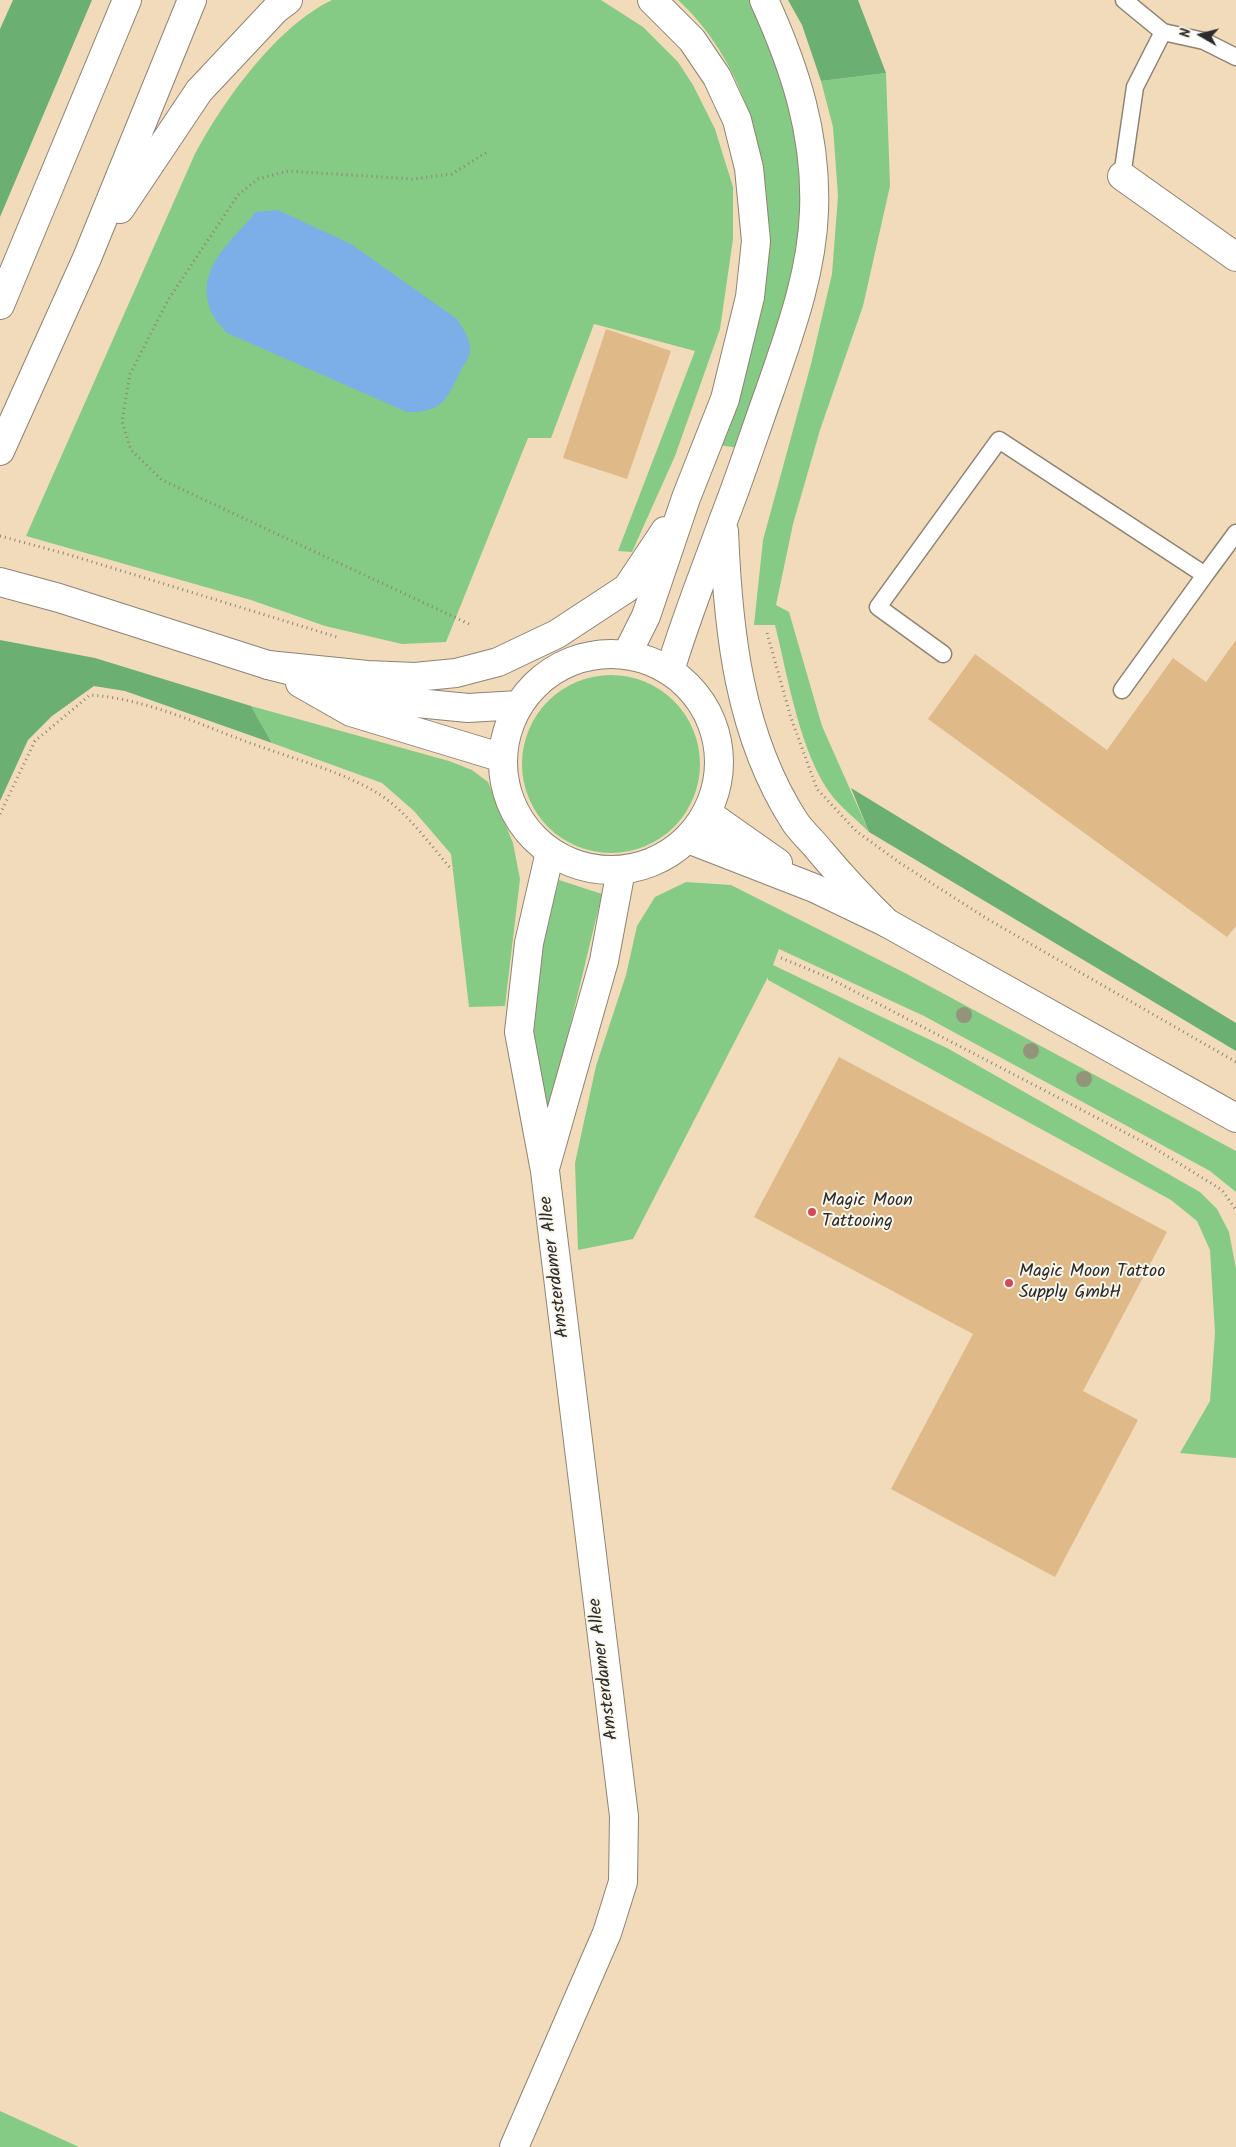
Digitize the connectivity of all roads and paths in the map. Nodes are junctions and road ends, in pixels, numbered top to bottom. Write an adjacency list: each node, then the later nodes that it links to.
1 (127, 0): 13 (main road)
2 (192, 0): 12 (main road)
3 (288, 0): 12 (main road)
4 (652, 0): 15 (main road)
5 (764, 0): 16 (main road)
6 (1124, 0): 7 (lane)
7 (1163, 32): 8 (lane); 10 (lane)
8 (1236, 57)
9 (487, 152): 21 (path)
10 (1122, 176): 11 (main road)
11 (1236, 257)
12 (87, 258): 14 (main road)
13 (0, 305)
14 (0, 451)
15 (686, 498): 24 (main road); 26 (main road)
16 (724, 520): 22 (main road); 27 (main road)
17 (1236, 534): 19 (lane)
18 (0, 536): 23 (path)
19 (1205, 576): 25 (lane); 28 (lane)
20 (0, 582): 26 (main road)
21 (469, 624)
22 (731, 636): 38 (main road); 40 (path)
23 (342, 639)
24 (627, 654): 27 (main road); 29 (main road)
25 (943, 654)
26 (268, 665): 29 (main road); 30 (main road)
27 (670, 671): 31 (main road)
28 (1122, 690)
29 (519, 704): 30 (main road)
30 (504, 758): 34 (main road)
31 (707, 813): 33 (main road); 37 (main road)
32 (0, 814): 35 (path)
33 (688, 839): 36 (main road); 37 (main road)
34 (550, 852): 36 (main road); 42 (main road, Amsterdamer Allee)
35 (451, 869)
36 (621, 870): 42 (main road, Amsterdamer Allee)
37 (814, 888): 38 (main road)
38 (887, 923): 41 (main road)
39 (782, 958): 43 (path)
40 (1236, 1062)
41 (1236, 1118)
42 (545, 1171): 44 (main road, Amsterdamer Allee)
43 (1236, 1210)
44 (514, 2147)

